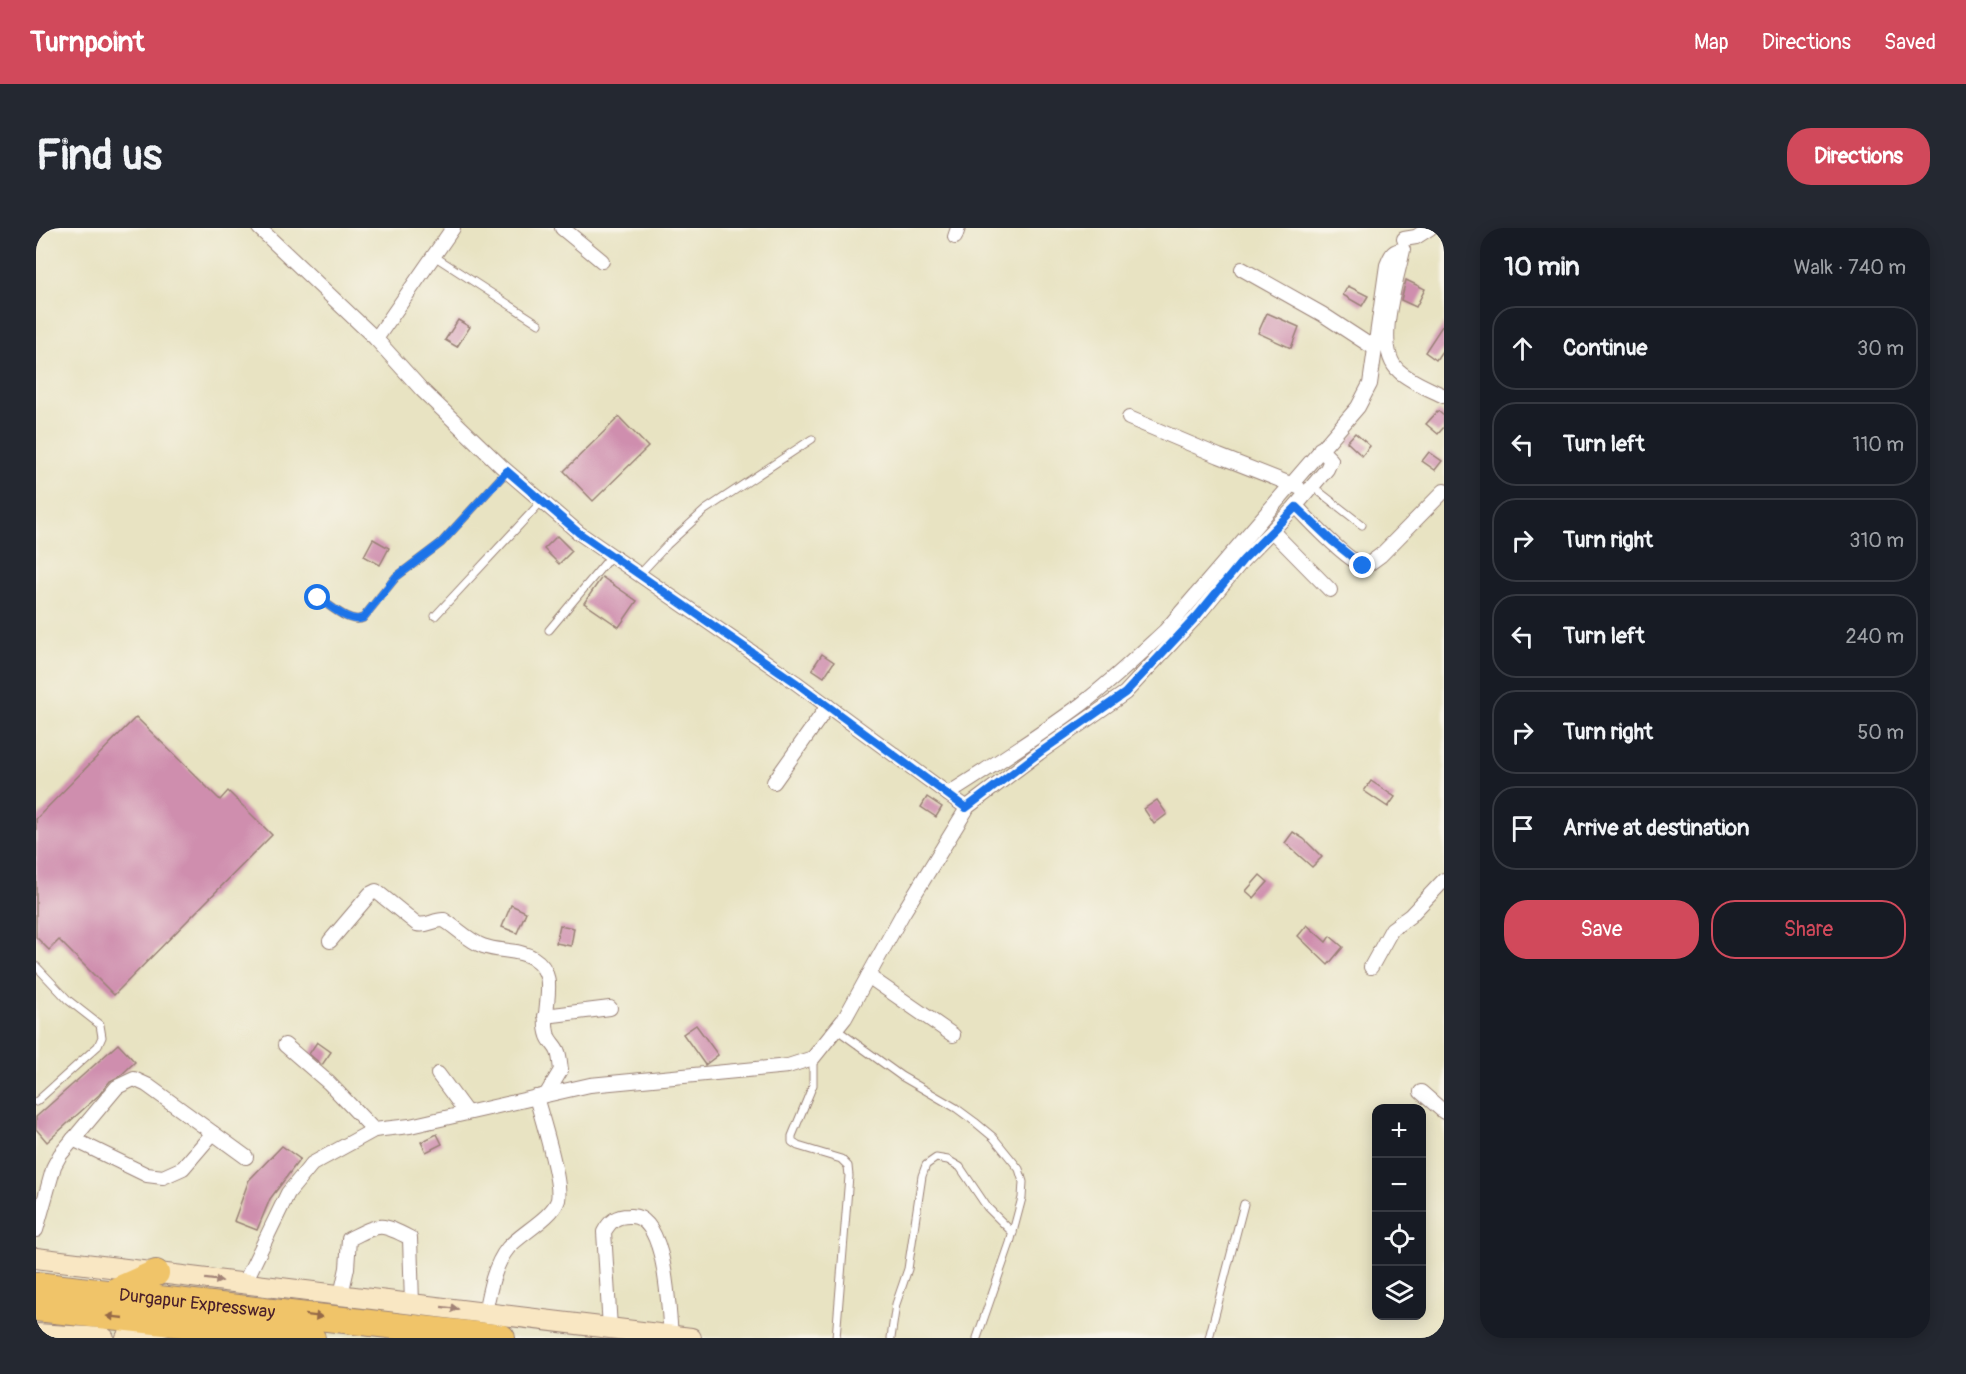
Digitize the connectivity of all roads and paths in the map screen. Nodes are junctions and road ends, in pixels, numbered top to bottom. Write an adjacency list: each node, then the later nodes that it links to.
1 (259, 228): 10 (street)
2 (453, 228): 6 (street)
3 (562, 228): 7 (street)
4 (1430, 228): 5 (street)
5 (1404, 239): 11 (street); 12 (street)
6 (434, 256): 9 (lane); 10 (street)
7 (602, 261)
8 (1242, 268): 11 (street)
9 (539, 324)
10 (376, 339): 16 (street)
11 (1374, 348): 15 (street)
12 (1444, 396)
13 (1129, 418): 17 (street)
14 (812, 439): 25 (lane)
15 (1320, 449): 17 (street); 18 (street)
16 (507, 471): 20 (street); 27 (lane)
17 (1290, 483): 18 (street); 32 (street)
18 (1310, 489): 21 (street); 22 (lane)
19 (1444, 491): 21 (street)
20 (542, 501): 24 (street); 28 (lane)
21 (1296, 507): 23 (street)
22 (1362, 525)
23 (1272, 531): 26 (street); 32 (street)
24 (611, 556): 25 (street); 29 (lane)
25 (639, 575): 30 (street)
26 (1330, 590)
27 (318, 598)
28 (435, 616)
29 (549, 630)
30 (828, 706): 31 (street); 32 (street)
31 (774, 782)
32 (959, 801): 37 (street)
33 (1444, 880): 36 (street)
34 (330, 941): 39 (street)
35 (36, 966): 47 (lane)
36 (1371, 967)
37 (868, 976): 40 (street); 41 (street)
38 (610, 1008): 39 (street)
39 (544, 1016): 46 (street)
40 (836, 1029): 43 (street); 56 (lane)
41 (953, 1035)
42 (285, 1045): 50 (street)
43 (813, 1058): 46 (street); 76 (lane)
44 (438, 1074): 48 (street)
45 (1421, 1092): 49 (street)
46 (541, 1096): 48 (street); 65 (street)
47 (36, 1102)
48 (466, 1112): 50 (street)
49 (1444, 1112)
50 (374, 1130): 59 (street)
51 (213, 1133): 52 (street); 52 (street); 53 (street)
52 (73, 1139): 55 (street)
53 (246, 1158)
54 (1244, 1204): 79 (lane)
55 (36, 1230)
56 (1013, 1233): 77 (lane); 78 (lane)
57 (36, 1258): 58 (street)
58 (156, 1273): 59 (street, one-way to 59); 61 (highway)
59 (244, 1284): 62 (street)
60 (36, 1285): 61 (highway, Durgapur Expressway)
61 (110, 1293): 74 (highway, Durgapur Expressway, one-way to 74)
62 (341, 1295): 63 (street); 63 (street)
63 (412, 1304): 65 (street, one-way to 65)
64 (36, 1308): 66 (highway, Durgapur Expressway, one-way to 64)
65 (485, 1312): 67 (street)
66 (173, 1323): 68 (highway, Durgapur Expressway); 72 (street)
67 (610, 1328): 70 (street); 70 (street)
68 (219, 1333): 73 (highway, Durgapur Expressway)
69 (36, 1334): 71 (street)
70 (671, 1335): 75 (street)
71 (104, 1338)
72 (126, 1338)
73 (312, 1338)
74 (502, 1338)
75 (691, 1338)
76 (836, 1338)
77 (891, 1338)
78 (977, 1338)
79 (1209, 1338)

